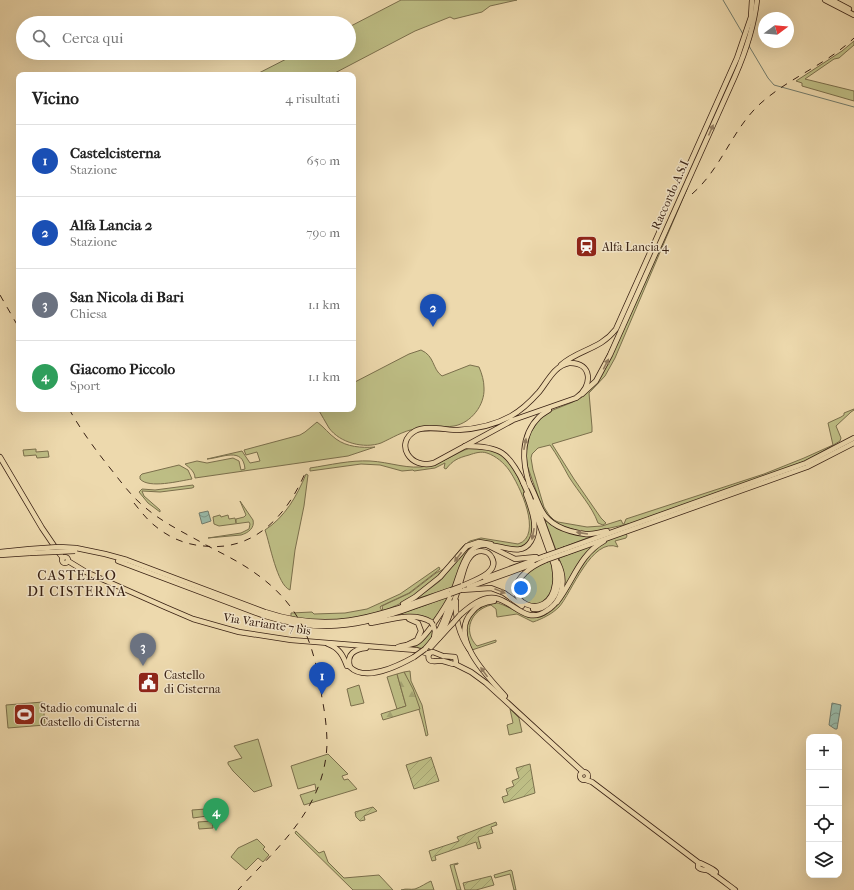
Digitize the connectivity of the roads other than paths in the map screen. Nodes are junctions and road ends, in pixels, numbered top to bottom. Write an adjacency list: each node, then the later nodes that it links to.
1 (752, 0): 7 (main road, Raccordo A.S.I)
2 (757, 0): 7 (main road, Raccordo A.S.I)
3 (825, 0): 6 (main road)
4 (832, 0): 5 (main road)
5 (854, 12)
6 (854, 15)
7 (739, 59): 8 (main road, Raccordo A.S.I); 9 (main road, Raccordo A.S.I, one-way to 7)
8 (561, 365): 9 (main road); 14 (main road, Raccordo A.S.I)
9 (582, 394): 10 (main road, Raccordo A.S.I)
10 (554, 406): 14 (main road, Raccordo A.S.I); 18 (main road, one-way to 10)
11 (854, 438): 16 (main road)
12 (843, 439): 16 (main road)
13 (854, 443): 19 (main road)
14 (465, 446): 17 (main road)
15 (0, 456): 37 (main road, Via Variante 7 bis)
16 (818, 457): 19 (main road)
17 (523, 482): 20 (main road, one-way to 20); 25 (main road)
18 (529, 483): 19 (main road, one-way to 18); 26 (main road)
19 (620, 531): 25 (main road, bridge); 30 (main road)
20 (491, 544): 21 (main road); 32 (main road, one-way to 32)
21 (485, 545): 25 (main road); 28 (main road)
22 (30, 551): 23 (main road); 24 (main road); 34 (main road, bridge)
23 (0, 552)
24 (0, 555)
25 (546, 558): 27 (main road)
26 (556, 560): 27 (main road, one-way to 26); 30 (main road)
27 (462, 588): 28 (main road, bridge); 29 (main road)
28 (450, 593): 32 (main road); 35 (main road); 36 (main road); 38 (main road)
29 (456, 595): 36 (main road); 41 (main road)
30 (557, 602): 31 (main road)
31 (514, 608): 36 (main road, bridge); 41 (main road)
32 (379, 614): 34 (main road)
33 (401, 618): 35 (main road); 36 (main road); 38 (main road)
34 (288, 621): 35 (main road)
35 (342, 626)
36 (436, 638): 42 (main road)
37 (322, 642): 39 (main road, Via Variante 7 bis); 43 (main road)
38 (407, 645): 40 (main road)
39 (386, 647): 40 (main road, Via Variante 7 bis); 43 (main road)
40 (392, 648): 42 (main road, Via Variante 7 bis)
41 (469, 649): 45 (main road, one-way to 41)
42 (427, 651): 43 (main road, bridge); 44 (main road, Via Variante 7 bis); 44 (main road, Via Variante 7 bis)
43 (416, 658)
44 (455, 664): 45 (main road, Via Variante 7 bis)
45 (516, 710): 46 (main road)
46 (735, 890)

